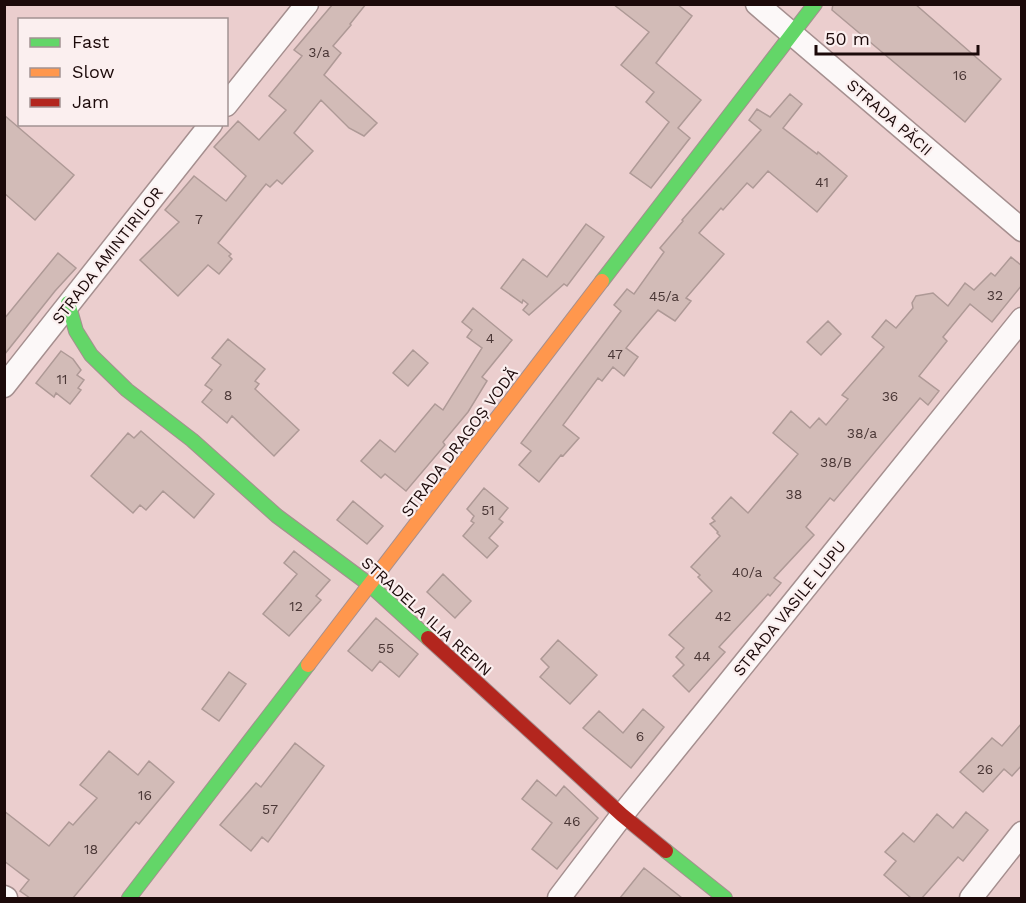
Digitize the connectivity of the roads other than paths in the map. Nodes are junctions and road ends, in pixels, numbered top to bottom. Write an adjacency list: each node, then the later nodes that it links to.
1 (307, 4): 5 (street)
2 (757, 4): 4 (street, STRADA PĂCII)
3 (815, 4): 4 (street, STRADA DRAGOȘ VODĂ)
4 (792, 33): 7 (street, STRADA PĂCII); 11 (street, STRADA DRAGOȘ VODĂ)
5 (228, 103)
6 (209, 126): 8 (street, STRADA AMINTIRILOR)
7 (1022, 230)
8 (69, 303): 10 (street, STRADA AMINTIRILOR); 11 (street, STRADELA ILIA REPIN)
9 (1022, 319): 12 (street, STRADA VASILE LUPU)
10 (4, 386)
11 (370, 585): 12 (street, STRADELA ILIA REPIN); 14 (street, STRADA DRAGOȘ VODĂ)
12 (621, 815): 15 (street, STRADA VASILE LUPU); 16 (street, STRADELA ILIA REPIN)
13 (1022, 832): 17 (street)
14 (129, 898)
15 (559, 898)
16 (725, 898)
17 (971, 898)

